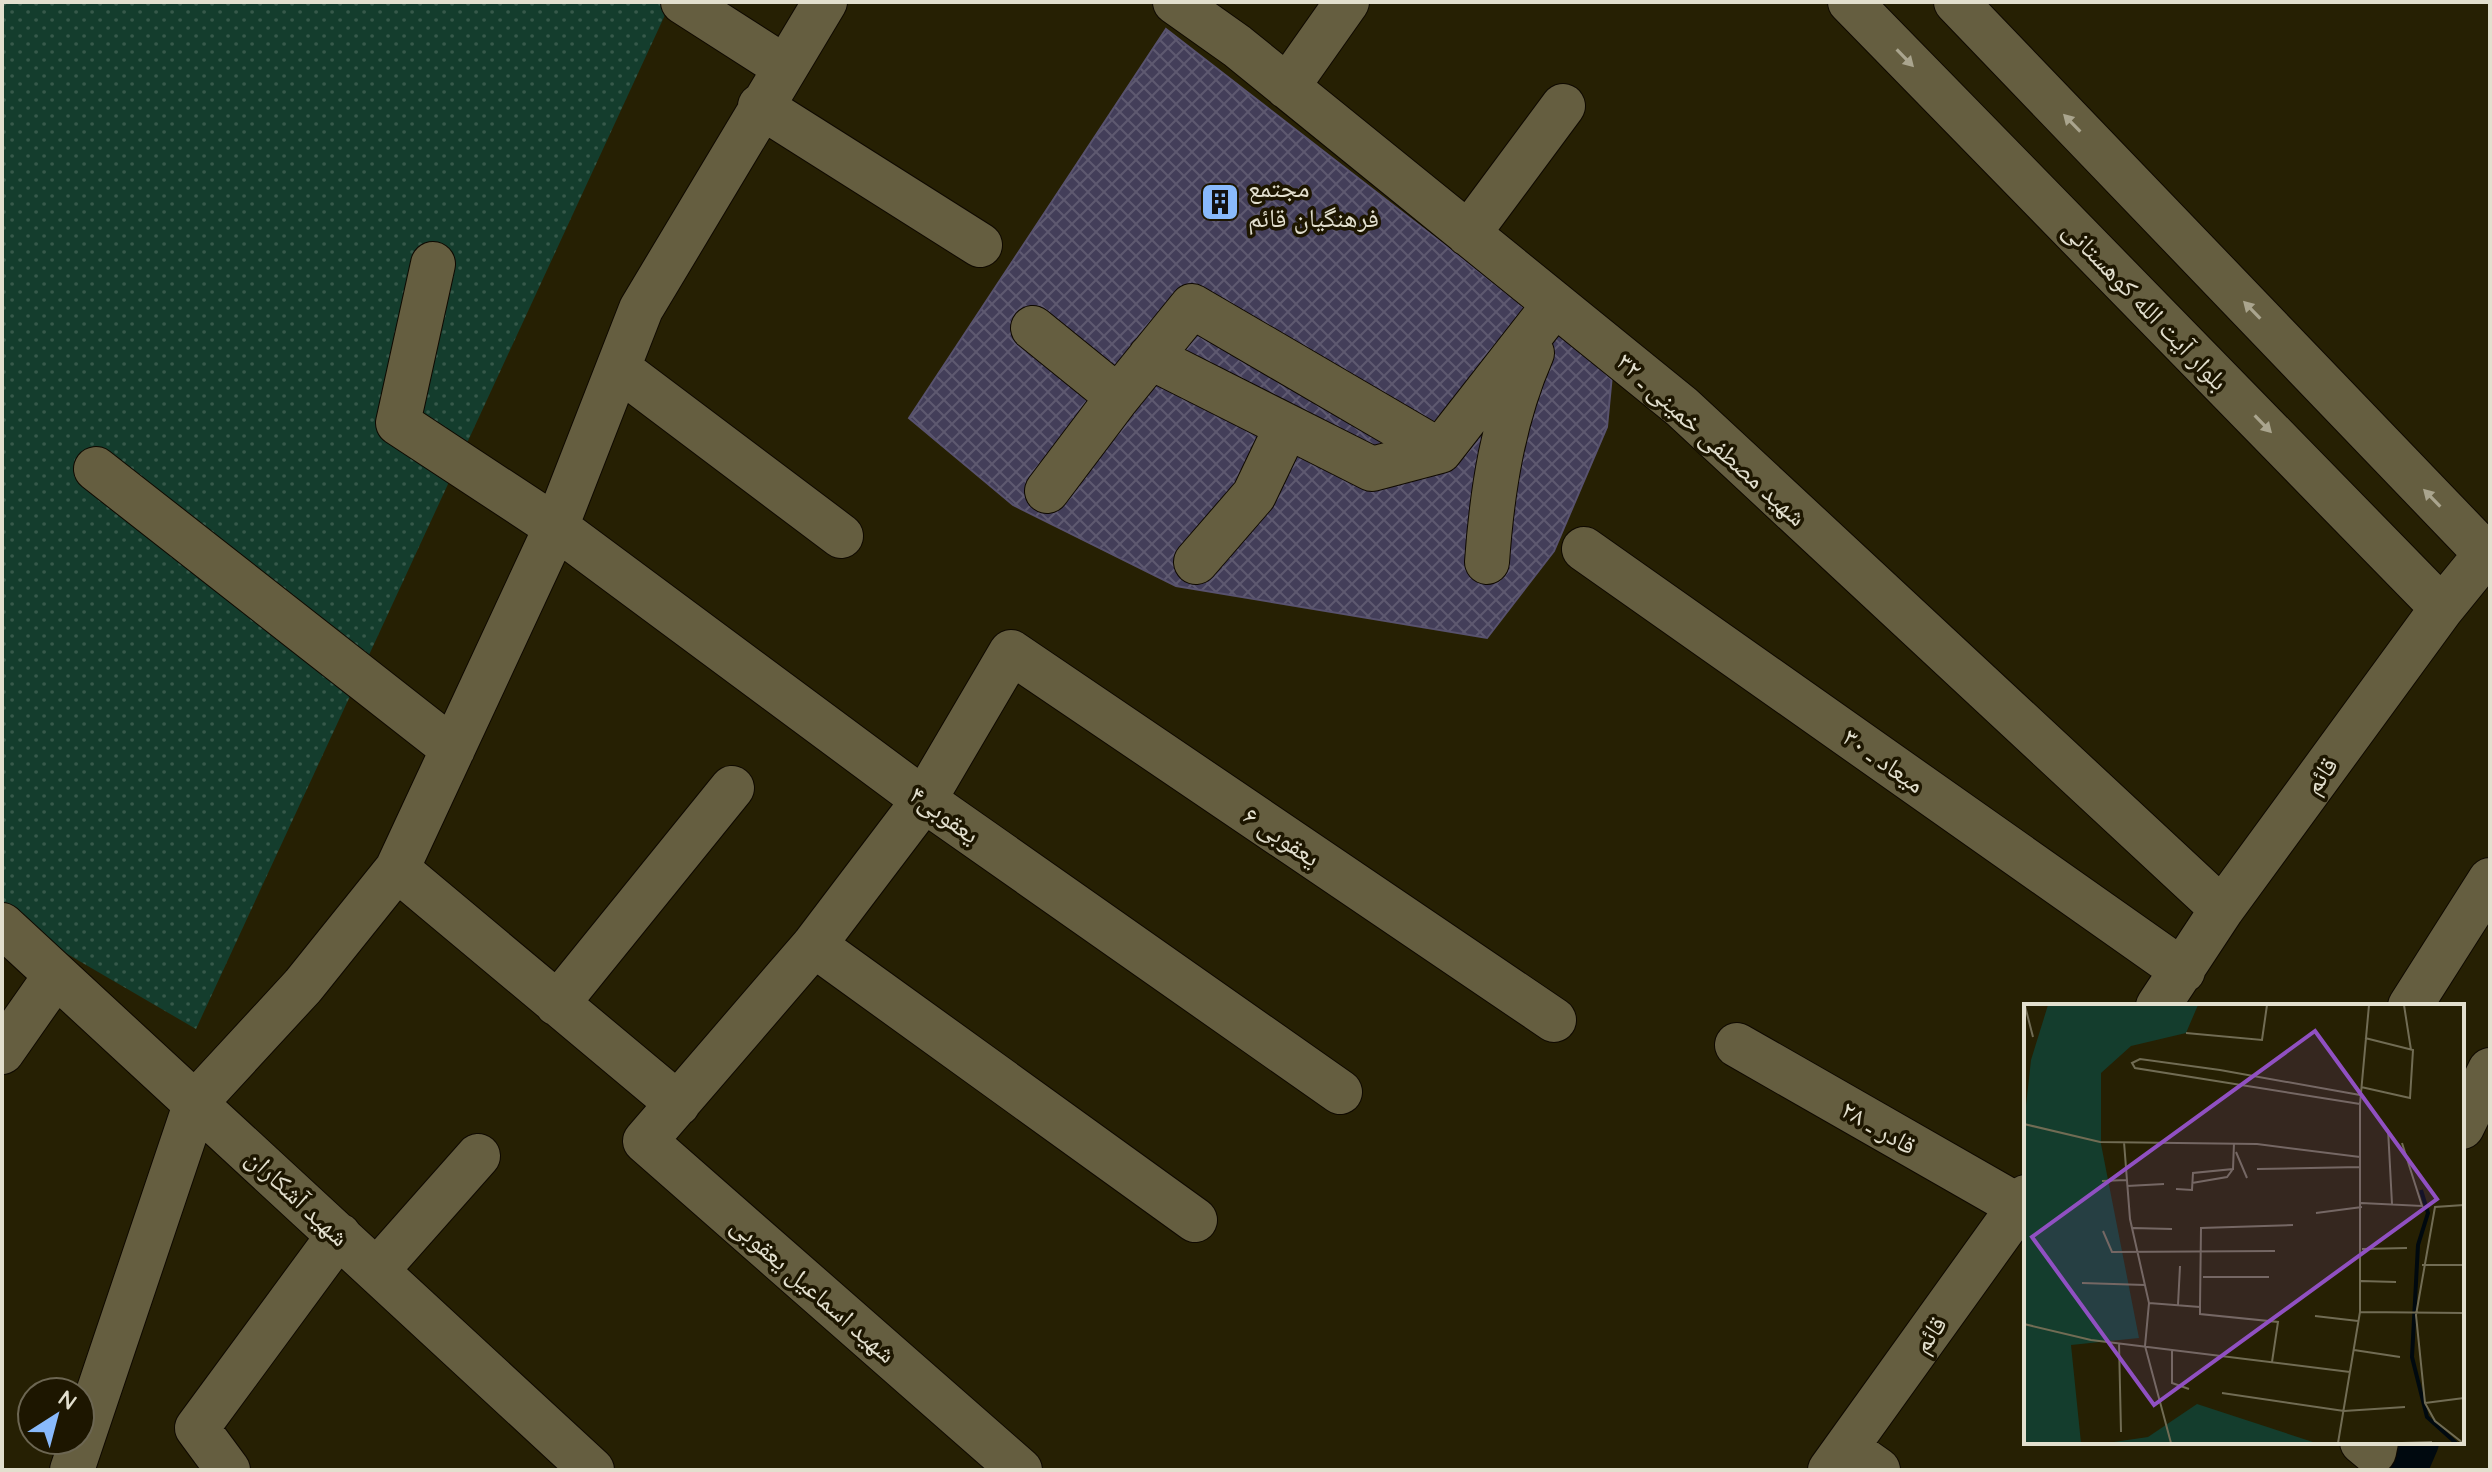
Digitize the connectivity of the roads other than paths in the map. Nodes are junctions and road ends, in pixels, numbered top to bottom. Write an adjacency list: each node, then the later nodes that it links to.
1 (683, 2): 7 (street)
2 (825, 2): 7 (street)
3 (1175, 2): 8 (street, شهید مصطفی خمینی ـ ۳۲)
4 (1347, 2): 8 (street)
5 (1850, 2): 29 (street, بلوار آیت الله کوهستانی, one-way to 29)
6 (1956, 2): 26 (street, one-way to 6)
7 (783, 66): 9 (street)
8 (1287, 87): 11 (street, شهید مصطفی خمینی ـ ۳۲)
9 (760, 106): 12 (street); 17 (street)
10 (1563, 106): 11 (street)
11 (1468, 234): 14 (street, شهید مصطفی خمینی ـ ۳۲)
12 (980, 245)
13 (433, 264): 23 (street, یعقوبی۴)
14 (1555, 304): 20 (street); 27 (street); 35 (street, شهید مصطفی خمینی ـ ۳۲)
15 (1033, 328): 18 (street)
16 (1150, 357): 18 (street); 19 (street); 20 (street)
17 (618, 368): 23 (street); 24 (street)
18 (1118, 397): 22 (street)
19 (1287, 426): 20 (street); 28 (street)
20 (1440, 451)
21 (96, 469): 30 (street)
22 (1047, 491)
23 (556, 527): 30 (street); 32 (street, یعقوبی۴)
24 (841, 536)
25 (1584, 549): 38 (street, میعاد ـ ۳۰)
26 (2488, 552): 29 (street, قائم)
27 (1487, 562)
28 (1214, 565)
29 (2442, 608): 35 (street, قائم)
30 (453, 749): 33 (street)
31 (732, 788): 40 (street)
32 (924, 800): 37 (street); 43 (street, یعقوبی ۶); 47 (street, یعقوبی۴)
33 (397, 869): 40 (street); 48 (street)
34 (2490, 880): 42 (street)
35 (2222, 909): 38 (street, قائم)
36 (2, 925): 39 (street, شهید آشکاران)
37 (814, 945): 49 (street); 53 (street)
38 (2183, 971): 41 (street, قائم)
39 (56, 975): 45 (street); 48 (street, شهید آشکاران)
40 (557, 1004): 49 (street)
41 (2159, 1004)
42 (2411, 1004)
43 (1554, 1020)
44 (1737, 1045): 52 (street, قادر ـ ۲۸)
45 (2, 1052)
46 (2490, 1070): 50 (street)
47 (1340, 1092)
48 (196, 1102): 54 (street, شهید آشکاران); 59 (street)
49 (678, 1104): 62 (street, شهید اسماعیل یعقوبی)
50 (2464, 1123)
51 (478, 1156): 55 (street)
52 (2024, 1203): 58 (street, قائم)
53 (1195, 1220)
54 (339, 1235): 55 (street, شهید آشکاران); 60 (street)
55 (377, 1270): 61 (street, شهید آشکاران)
56 (2364, 1444): 57 (street)
57 (2376, 1444)
58 (1852, 1463)
59 (72, 1470)
60 (228, 1470)
61 (592, 1470)
62 (1020, 1470)

